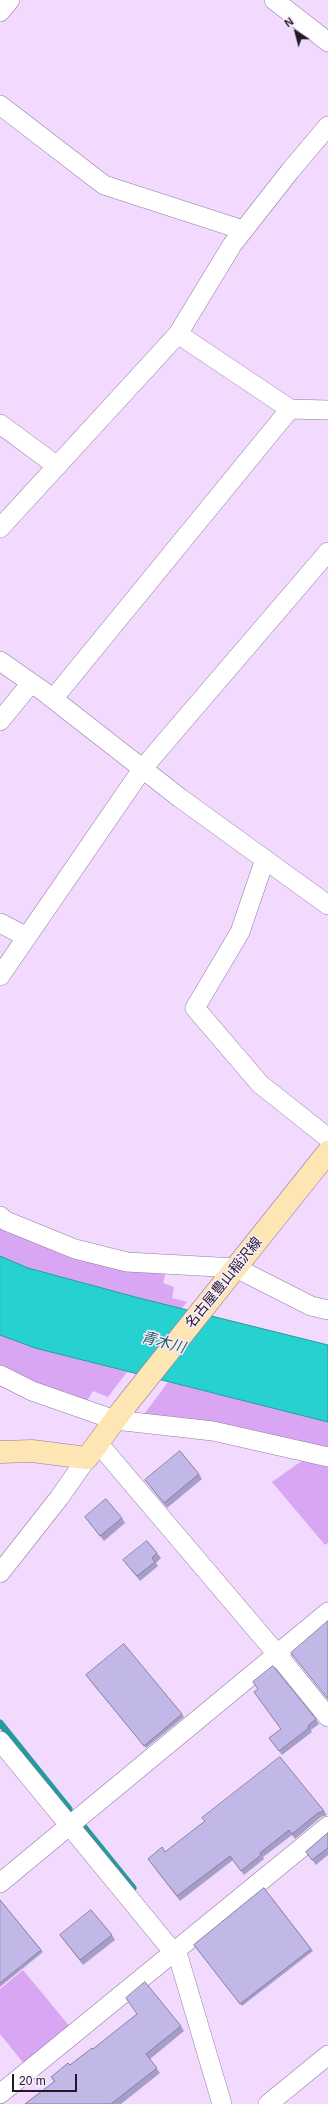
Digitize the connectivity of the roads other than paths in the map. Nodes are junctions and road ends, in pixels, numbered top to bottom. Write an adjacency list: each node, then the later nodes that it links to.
1 (10, 0): 3 (street)
2 (274, 0): 4 (street)
3 (0, 12)
4 (328, 42)
5 (0, 105): 7 (street)
6 (328, 126): 7 (street)
7 (243, 230): 8 (street)
8 (178, 334): 9 (street); 12 (street)
9 (290, 409): 10 (street); 17 (street)
10 (328, 410)
11 (0, 424): 12 (street)
12 (56, 466): 13 (street)
13 (0, 528)
14 (328, 552): 19 (street)
15 (0, 661): 16 (street)
16 (31, 683): 17 (street); 18 (street)
17 (53, 699): 19 (street)
18 (0, 721)
19 (143, 768): 20 (street); 23 (street)
20 (265, 859): 21 (street); 25 (street)
21 (325, 897)
22 (0, 923): 23 (street)
23 (27, 937): 24 (street)
24 (0, 976)
25 (328, 1138)
26 (328, 1152): 28 (main road, 名古屋豊山稲沢線)
27 (0, 1216): 28 (street)
28 (230, 1275): 29 (street); 31 (main road, 名古屋豊山稲沢線)
29 (328, 1310)
30 (0, 1376): 31 (street)
31 (119, 1415): 32 (main road, 名古屋豊山稲沢線); 34 (street)
32 (92, 1450): 33 (main road); 35 (street); 37 (street)
33 (0, 1452)
34 (328, 1457)
35 (0, 1573)
36 (328, 1612): 37 (street)
37 (277, 1654): 38 (street); 41 (street)
38 (328, 1717)
39 (0, 1741): 41 (street)
40 (328, 1826): 43 (street)
41 (70, 1827): 42 (street); 43 (street)
42 (0, 1883)
43 (173, 1952): 45 (street); 46 (street)
44 (328, 2055): 47 (street)
45 (0, 2094)
46 (222, 2104)
47 (268, 2104)

